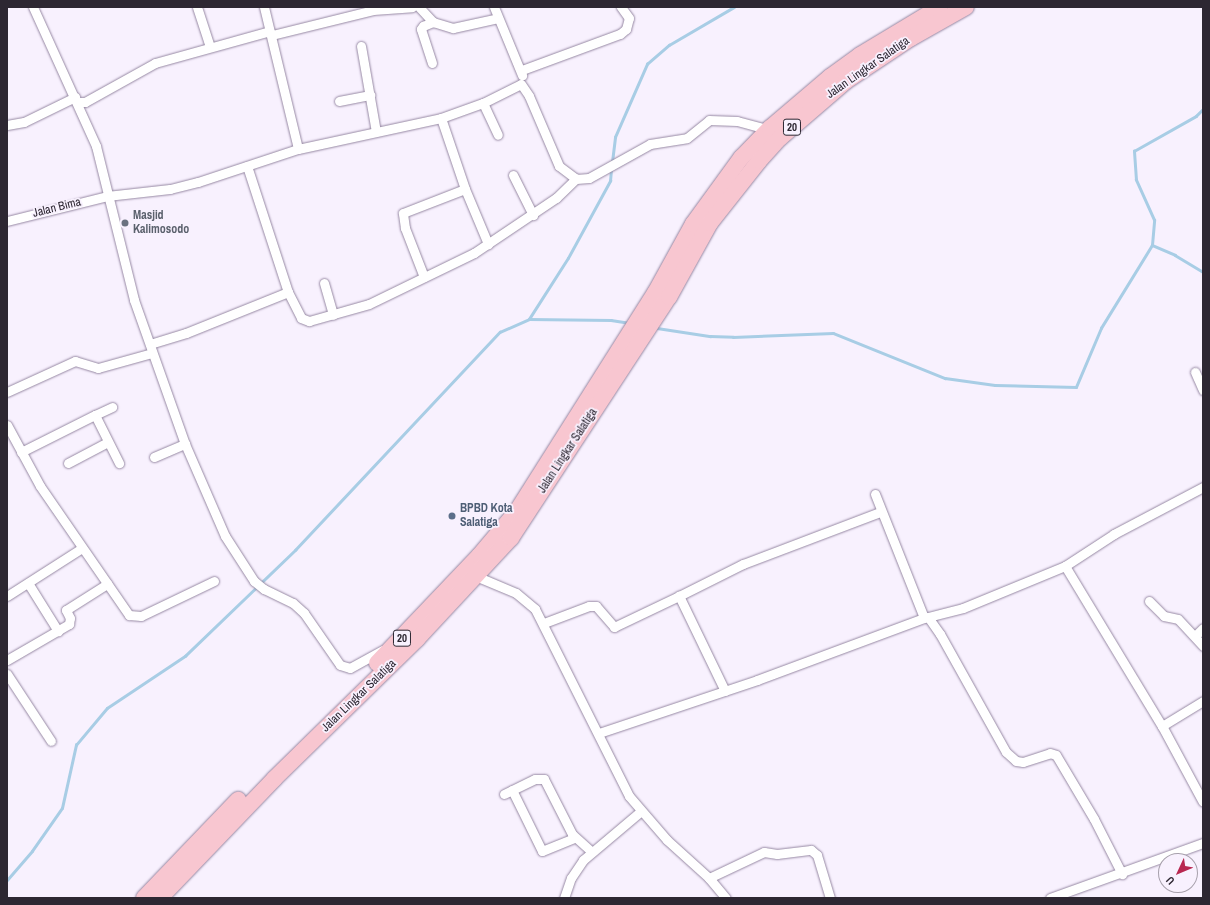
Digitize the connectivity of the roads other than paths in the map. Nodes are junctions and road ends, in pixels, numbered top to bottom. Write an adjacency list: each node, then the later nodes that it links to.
1 (33, 7): 22 (street)
2 (197, 7): 17 (street)
3 (264, 7): 15 (street)
4 (342, 7): 12 (street)
5 (412, 7): 11 (street)
6 (419, 7): 14 (street)
7 (494, 7): 13 (street)
8 (621, 7): 19 (street)
9 (940, 7): 28 (highway, Jalan Lingkar Salatiga / 20)
10 (966, 7): 28 (highway, Jalan Lingkar Salatiga / 20)
11 (373, 8): 12 (street)
12 (342, 17): 15 (street)
13 (498, 18): 14 (street); 19 (street)
14 (433, 22): 18 (street)
15 (271, 33): 17 (street); 30 (street)
16 (361, 46): 21 (street)
17 (210, 47): 22 (street)
18 (432, 63)
19 (522, 70): 20 (street)
20 (521, 84): 24 (street, Jalan Bima); 33 (street)
21 (370, 95): 23 (street); 27 (street)
22 (76, 100): 26 (street); 35 (street)
23 (339, 101)
24 (483, 103): 25 (street, Jalan Bima); 29 (street)
25 (441, 118): 27 (street, Jalan Bima); 34 (street)
26 (7, 125)
27 (376, 132): 30 (street, Jalan Bima)
28 (775, 133): 33 (street); 44 (highway, Jalan Lingkar Salatiga / 20)
29 (498, 135)
30 (298, 149): 31 (street, Jalan Bima)
31 (247, 166): 35 (street, Jalan Bima); 41 (street)
32 (513, 175): 36 (street)
33 (576, 179): 36 (street)
34 (465, 190): 38 (street); 39 (street)
35 (108, 196): 37 (street, Jalan Bima); 43 (street)
36 (533, 214): 38 (street)
37 (7, 220)
38 (488, 244): 39 (street)
39 (424, 276): 42 (street)
40 (324, 283): 42 (street)
41 (288, 292): 42 (street); 43 (street)
42 (333, 315)
43 (151, 348): 47 (street); 52 (street)
44 (626, 348): 62 (highway, Jalan Lingkar Salatiga / 20); 68 (highway, Jalan Lingkar Salatiga / 20)
45 (1195, 372): 46 (street)
46 (1203, 390)
47 (7, 392)
48 (112, 407): 49 (street)
49 (95, 415): 51 (street); 53 (street)
50 (7, 425): 53 (street)
51 (108, 442): 55 (street); 56 (street)
52 (185, 444): 54 (street); 74 (street)
53 (21, 452): 60 (street)
54 (154, 457)
55 (68, 463)
56 (119, 463)
57 (1203, 487): 61 (street)
58 (875, 494): 59 (street)
59 (880, 512): 67 (street); 70 (street)
60 (82, 548): 64 (street); 65 (street)
61 (1065, 566): 70 (street); 81 (street)
62 (478, 577): 68 (highway, Jalan Lingkar Salatiga / 20); 71 (street)
63 (214, 581): 65 (street)
64 (28, 583): 66 (street); 73 (street)
65 (107, 584): 73 (street)
66 (7, 596)
67 (679, 596): 71 (street); 79 (street)
68 (448, 598): 74 (highway, Jalan Lingkar Salatiga / 20)
69 (1149, 601): 75 (street)
70 (926, 618): 79 (street); 89 (street)
71 (544, 623): 82 (street)
72 (1203, 628): 75 (street)
73 (58, 631): 77 (street)
74 (413, 636): 91 (highway, Jalan Lingkar Salatiga / 20); 92 (highway, Jalan Lingkar Salatiga / 20)
75 (1194, 636): 76 (street)
76 (1203, 646)
77 (7, 660)
78 (7, 674): 83 (street)
79 (725, 691): 82 (street)
80 (1203, 701): 81 (street)
81 (1162, 726): 84 (street)
82 (599, 733): 85 (street)
83 (51, 741)
84 (1203, 802)
85 (641, 811): 88 (street); 90 (street)
86 (575, 838): 86 (street); 88 (street)
87 (1203, 843): 89 (street)
88 (591, 851): 93 (street)
89 (1122, 874): 96 (street)
90 (709, 878): 94 (street); 95 (street)
91 (144, 898)
92 (160, 898)
93 (564, 898)
94 (726, 898)
95 (830, 898)
96 (1050, 898)

